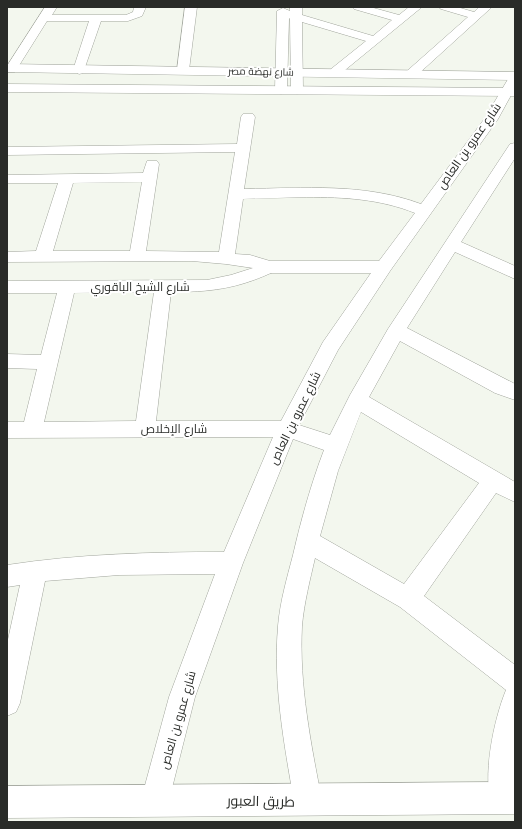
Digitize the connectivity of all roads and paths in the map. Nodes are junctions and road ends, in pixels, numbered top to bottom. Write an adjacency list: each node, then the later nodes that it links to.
1 (51, 7): 11 (street)
2 (140, 7): 12 (street)
3 (191, 7): 17 (street)
4 (358, 7): 13 (street)
5 (416, 7): 13 (street)
6 (445, 7): 10 (street)
7 (486, 7): 10 (street)
8 (283, 10): 9 (street); 18 (street)
9 (296, 11): 14 (street); 19 (street)
10 (476, 16): 21 (street)
11 (42, 18): 12 (street); 15 (street)
12 (96, 18): 16 (street)
13 (400, 19): 14 (street)
14 (374, 40): 20 (street)
15 (9, 69): 16 (street, شارع نهضة مصر)
16 (79, 70): 17 (street, شارع نهضة مصر)
17 (183, 70): 18 (street, شارع نهضة مصر)
18 (282, 71): 19 (street, شارع نهضة مصر); 24 (street)
19 (297, 71): 20 (street, شارع نهضة مصر); 25 (street)
20 (335, 72): 21 (street, شارع نهضة مصر)
21 (411, 74): 22 (street, شارع نهضة مصر)
22 (513, 84): 25 (street, شارع نهضة مصر); 36 (street, شارع عمرو بن العاص)
23 (7, 88): 24 (street, شارع نهضة مصر)
24 (281, 90): 25 (street, شارع نهضة مصر)
25 (297, 90)
26 (248, 117): 28 (street)
27 (515, 147): 31 (street)
28 (244, 148): 29 (street); 35 (street)
29 (155, 149): 30 (street); 32 (street)
30 (7, 151)
31 (509, 170): 37 (street)
32 (150, 177): 33 (street); 38 (street)
33 (67, 178): 34 (street); 40 (street)
34 (7, 179)
35 (236, 194): 36 (street); 41 (street)
36 (424, 211): 43 (street, شارع عمرو بن العاص)
37 (452, 244): 44 (street); 48 (street)
38 (137, 256): 40 (street, شارع الشيخ الباقوري); 41 (street, شارع الشيخ الباقوري)
39 (7, 257): 40 (street, شارع الشيخ الباقوري)
40 (43, 257)
41 (226, 258): 42 (street, شارع الشيخ الباقوري)
42 (269, 267): 43 (street, شارع الشيخ الباقوري); 47 (street, شارع الشيخ الباقوري)
43 (384, 267): 54 (street, شارع عمرو بن العاص)
44 (515, 273)
45 (7, 287): 46 (street, شارع الشيخ الباقوري)
46 (67, 287): 47 (street, شارع الشيخ الباقوري); 50 (street)
47 (163, 287): 53 (street)
48 (397, 331): 51 (street); 52 (street)
49 (7, 361): 50 (street)
50 (48, 362): 56 (street)
51 (515, 392)
52 (357, 400): 57 (street); 58 (street)
53 (145, 429): 54 (street, شارع الإخلاص); 56 (street, شارع الإخلاص)
54 (287, 429): 57 (street, شارع الإخلاص); 61 (street, شارع عمرو بن العاص)
55 (7, 430): 56 (street, شارع الإخلاص)
56 (32, 430)
57 (337, 446): 60 (street)
58 (493, 480): 59 (street); 64 (street)
59 (515, 493)
60 (307, 541): 64 (street); 70 (street)
61 (231, 563): 62 (street); 69 (street, شارع عمرو بن العاص)
62 (35, 571): 63 (street); 67 (street)
63 (7, 576)
64 (408, 599): 65 (street)
65 (515, 681)
66 (515, 699): 68 (street)
67 (7, 703)
68 (509, 798): 70 (street, طريق العبور)
69 (155, 800): 70 (street, طريق العبور); 71 (street, طريق العبور)
70 (308, 801)
71 (7, 802)

